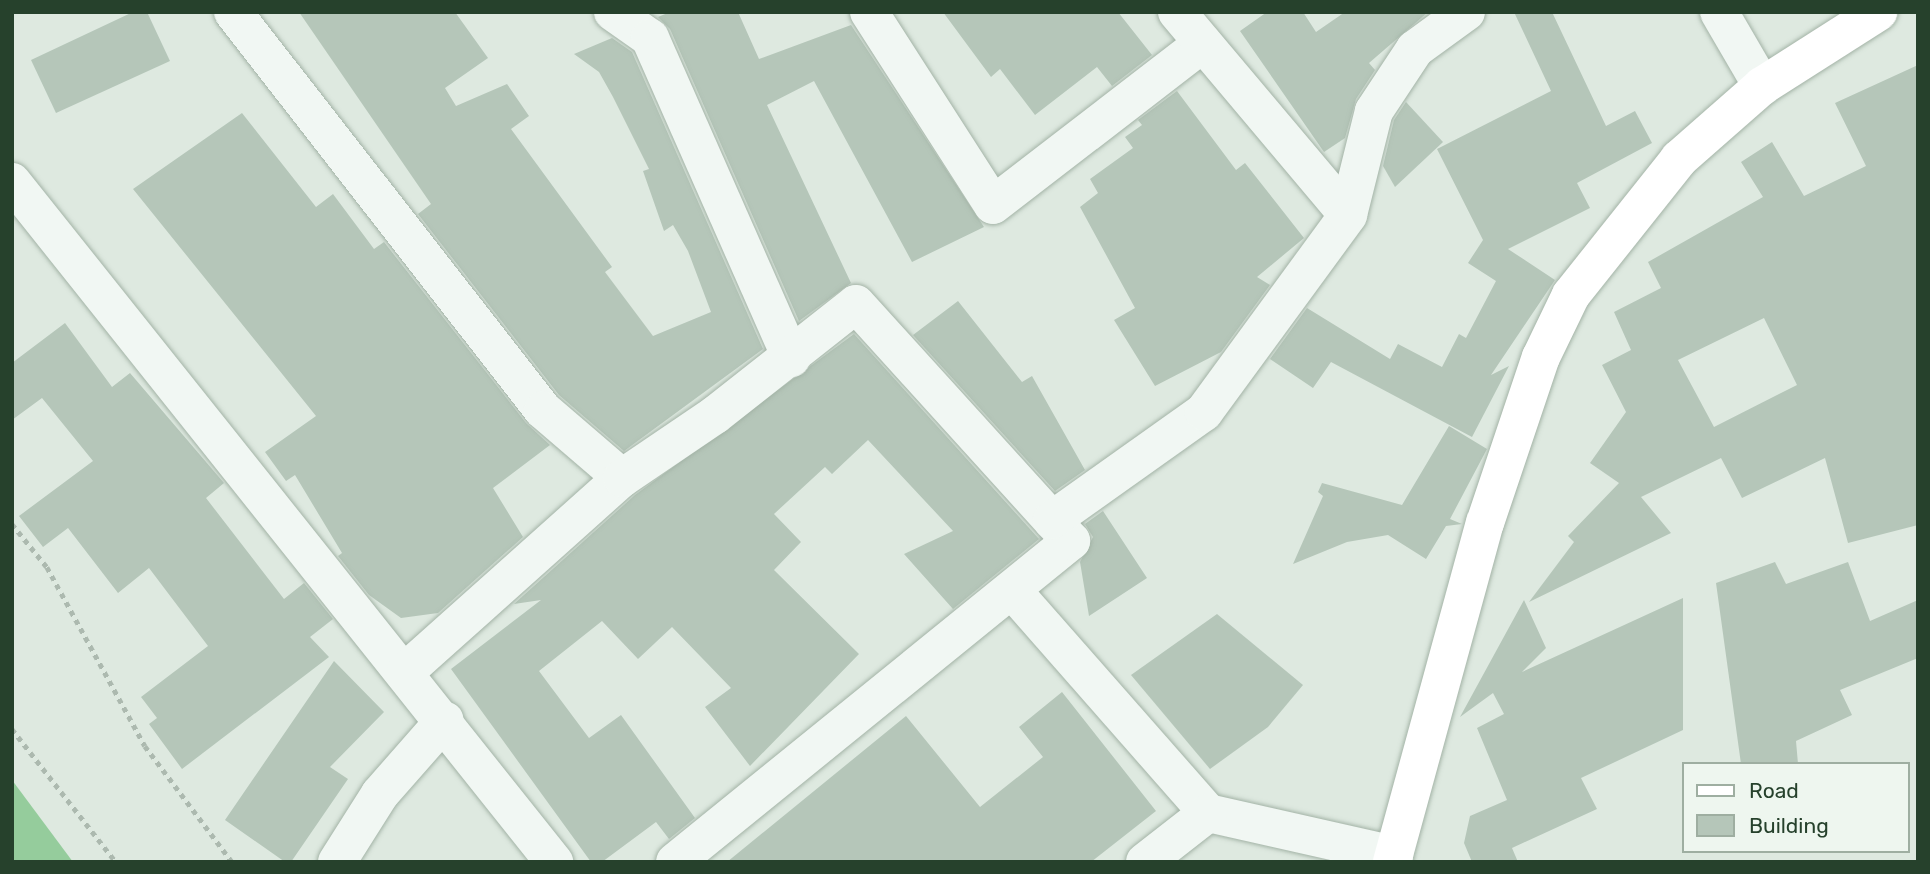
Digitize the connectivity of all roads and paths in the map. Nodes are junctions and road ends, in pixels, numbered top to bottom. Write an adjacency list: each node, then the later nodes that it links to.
1 (233, 12): 13 (street)
2 (613, 12): 12 (street)
3 (869, 12): 8 (street)
4 (1177, 12): 8 (street)
5 (1466, 12): 11 (street)
6 (1719, 12): 9 (street)
7 (1878, 12): 9 (main road)
8 (1203, 43): 11 (street)
9 (1762, 86): 21 (main road)
10 (12, 182): 17 (street)
11 (1348, 215): 14 (street)
12 (791, 358): 13 (street); 14 (street)
13 (622, 478): 17 (street)
14 (1052, 520): 16 (street)
15 (12, 524): 23 (path)
16 (1012, 590): 20 (street); 26 (street)
17 (406, 671): 18 (street)
18 (445, 720): 24 (street); 25 (street)
19 (12, 729): 22 (path)
20 (1208, 813): 21 (street); 27 (street)
21 (1393, 858)
22 (116, 862)
23 (232, 862)
24 (337, 862)
25 (554, 862)
26 (675, 862)
27 (1145, 862)

